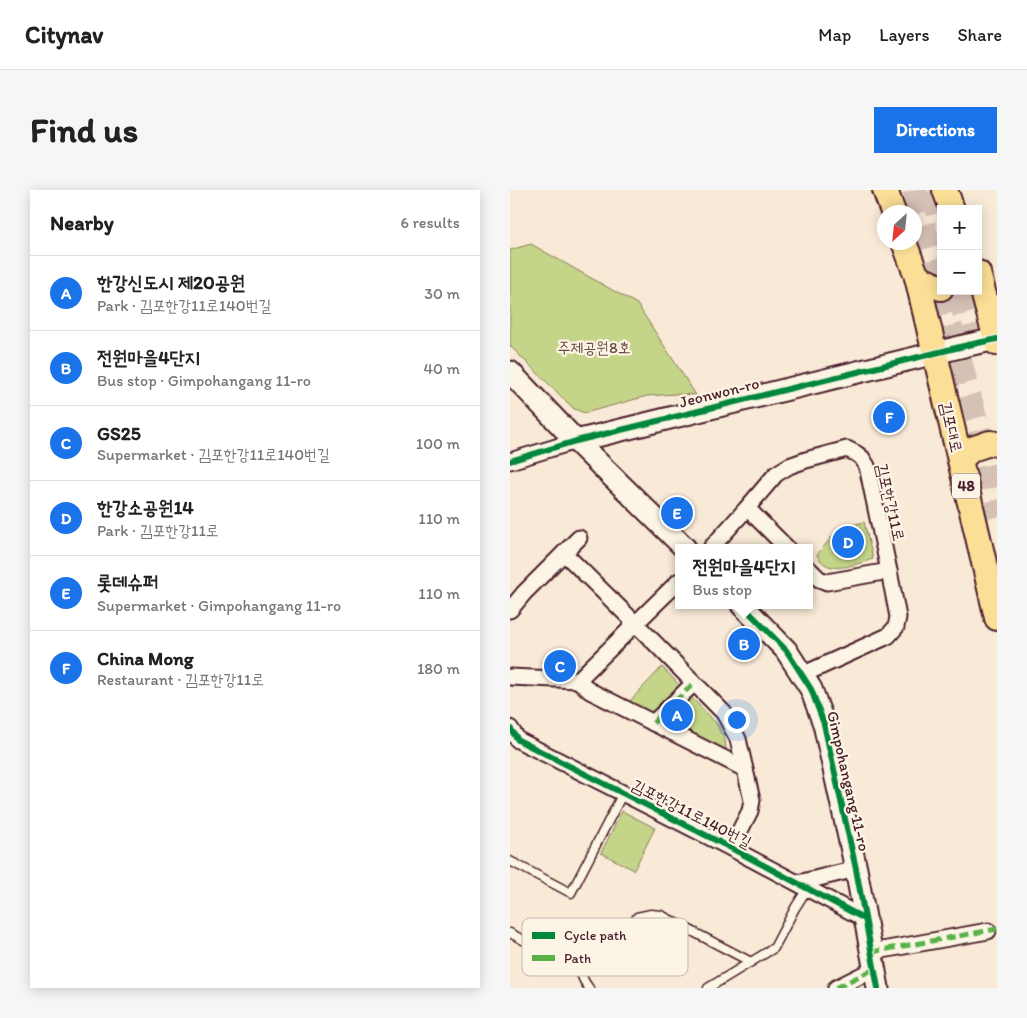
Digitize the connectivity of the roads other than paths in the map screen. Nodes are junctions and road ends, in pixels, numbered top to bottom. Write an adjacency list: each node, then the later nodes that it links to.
1 (945, 190): 3 (main road)
2 (963, 190): 4 (main road)
3 (951, 205)
4 (966, 205)
5 (907, 250): 6 (main road, 48)
6 (917, 277): 7 (main road); 10 (main road, 48)
7 (937, 286)
8 (982, 287): 9 (main road)
9 (997, 340): 10 (street, Jeonwon-ro)
10 (935, 354): 13 (street, Jeonwon-ro); 15 (main road, 김포대로 / 48)
11 (510, 372): 13 (street)
12 (510, 378): 13 (street)
13 (576, 441): 16 (street, Jeonwon-ro); 19 (street)
14 (997, 444): 15 (main road)
15 (960, 460): 28 (main road, 김포대로 / 48)
16 (510, 461)
17 (746, 508): 20 (street, 김포한강11로); 21 (street); 23 (street, 김포한강11로)
18 (579, 538): 22 (street)
19 (681, 544)
20 (714, 544)
21 (783, 544)
22 (564, 554): 27 (street); 29 (street, 김포한강11로140번길)
23 (889, 572): 24 (street); 30 (street, 김포한강11로)
24 (813, 573)
25 (675, 585): 29 (street)
26 (746, 609): 30 (street, Gimpohangang 11-ro)
27 (510, 610)
28 (997, 618)
29 (636, 624): 32 (street); 33 (street, 김포한강11로140번길)
30 (802, 675): 40 (street, Gimpohangang 11-ro)
31 (510, 677): 32 (street)
32 (578, 680): 34 (street)
33 (694, 683): 34 (street); 36 (street, 김포한강11로140번길)
34 (653, 723): 36 (street)
35 (510, 728): 37 (street, 김포한강11로140번길)
36 (745, 769): 38 (street, 김포한강11로140번길)
37 (623, 793): 38 (street, 김포한강11로140번길); 39 (lane)
38 (731, 848): 41 (street, 김포한강11로140번길)
39 (510, 861)
40 (856, 869): 41 (street); 44 (street, Gimpohangang 11-ro)
41 (803, 886): 44 (street, 김포한강11로140번길); 49 (lane)
42 (636, 918): 43 (lane)
43 (667, 918)
44 (865, 919): 50 (street, Gimpohangang 11-ro)
45 (688, 929): 49 (lane)
46 (988, 931): 50 (street)
47 (510, 933): 48 (lane)
48 (522, 939)
49 (751, 962): 53 (lane)
50 (875, 969): 54 (street)
51 (582, 976): 52 (lane)
52 (589, 988)
53 (708, 988)
54 (836, 988)

